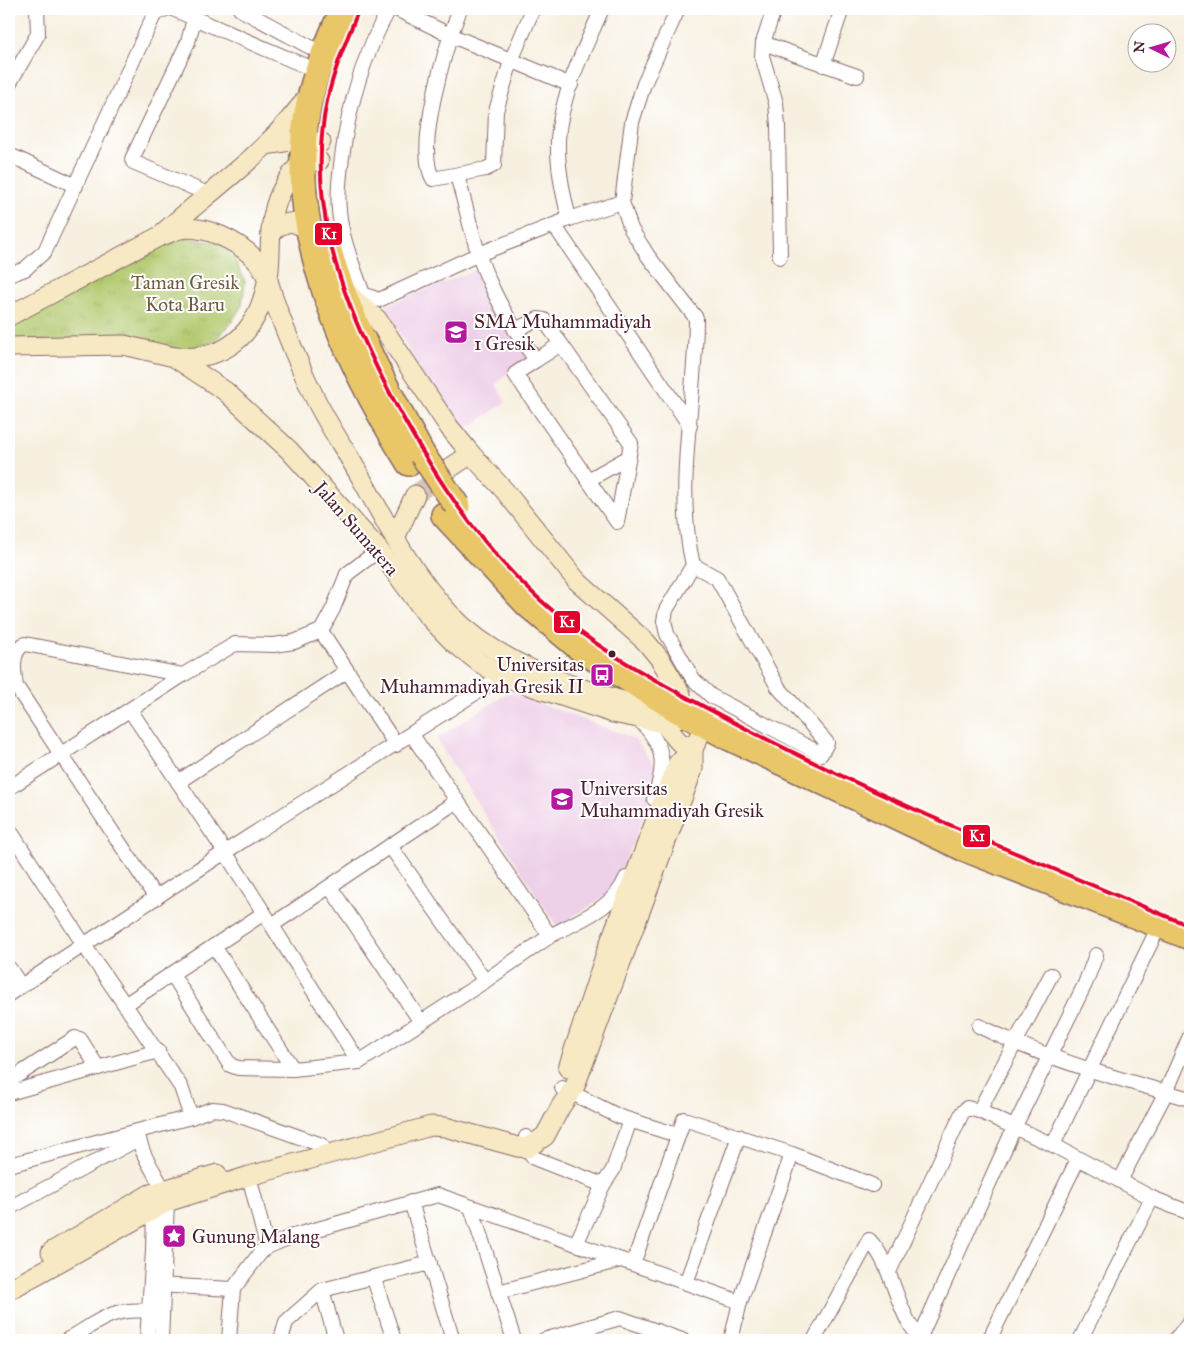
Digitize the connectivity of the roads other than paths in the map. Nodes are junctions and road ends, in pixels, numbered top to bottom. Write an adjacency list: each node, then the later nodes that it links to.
1 (38, 9): 22 (street)
2 (165, 9): 28 (street)
3 (173, 9): 15 (street)
4 (240, 9): 20 (street)
5 (343, 9): 20 (highway)
6 (359, 9): 25 (highway)
7 (389, 9): 41 (street)
8 (396, 9): 16 (street)
9 (460, 9): 16 (street)
10 (533, 9): 18 (street)
11 (602, 9): 23 (street)
12 (678, 9): 30 (street)
13 (774, 9): 17 (street)
14 (842, 9): 19 (street)
15 (194, 19): 20 (street); 29 (street)
16 (450, 35): 18 (street); 27 (street)
17 (763, 43): 19 (street); 37 (street)
18 (511, 62): 23 (street); 27 (street)
19 (823, 65): 21 (street)
20 (318, 71): 24 (main road); 25 (highway)
21 (857, 76)
22 (9, 84)
23 (571, 85): 31 (street)
24 (267, 145): 25 (main road); 29 (main road)
25 (312, 151): 33 (main road); 34 (highway); 40 (highway)
26 (14, 157): 28 (street)
27 (457, 176): 36 (street)
28 (76, 186): 38 (street)
29 (208, 194): 35 (main road)
30 (622, 202): 31 (street); 49 (street)
31 (569, 219): 32 (street)
32 (554, 225): 36 (street); 49 (street)
33 (271, 232): 34 (main road); 39 (main road)
34 (309, 232): 52 (highway)
35 (158, 237): 39 (main road); 42 (main road)
36 (479, 254): 41 (street); 43 (street)
37 (780, 257)
38 (11, 272)
39 (268, 276): 47 (main road); 57 (main road, Jalan Sumatera)
40 (342, 288): 44 (main road); 52 (highway)
41 (379, 300): 44 (street)
42 (9, 316)
43 (515, 330): 45 (street); 48 (street)
44 (388, 334): 50 (main road)
45 (560, 344): 48 (street); 51 (street)
46 (9, 347): 47 (main road, Jalan Sumatera)
47 (174, 357): 58 (main road, Jalan Sumatera)
48 (536, 360): 54 (street)
49 (690, 426): 59 (street)
50 (471, 454): 53 (main road); 65 (main road)
51 (629, 457): 54 (street); 54 (street)
52 (416, 459): 56 (highway, bridge)
53 (450, 468)
54 (588, 480)
55 (415, 495): 57 (main road)
56 (450, 510): 65 (highway); 69 (highway)
57 (395, 538): 61 (main road, Jalan Sumatera)
58 (379, 550): 60 (street); 61 (main road, Jalan Sumatera)
59 (693, 565): 72 (street); 72 (street)
60 (321, 631): 62 (street); 63 (street)
61 (505, 667): 67 (main road, Jalan Sumatera); 68 (street); 69 (main road, Jalan Sumatera)
62 (347, 671): 70 (street); 73 (street)
63 (183, 675): 64 (street); 66 (street)
64 (13, 689): 71 (street)
65 (682, 694): 72 (highway)
66 (130, 710): 71 (street); 73 (street)
67 (637, 718): 69 (main road, Jalan Sumatera); 87 (street)
68 (412, 735): 70 (street); 75 (street)
69 (699, 736): 76 (highway); 112 (main road)
70 (396, 745): 80 (street)
71 (60, 755): 74 (street); 82 (street)
72 (816, 759): 76 (highway)
73 (178, 782): 80 (street)
74 (9, 788)
75 (457, 801): 78 (street); 87 (street)
76 (914, 817): 79 (highway)
77 (9, 829): 89 (street)
78 (390, 846): 81 (street); 95 (street)
79 (991, 851): 84 (highway); 86 (highway)
80 (225, 852): 82 (street); 83 (street)
81 (330, 886): 85 (street); 99 (street)
82 (156, 898): 89 (street)
83 (264, 912): 85 (street); 90 (street)
84 (1160, 924): 88 (highway); 108 (street)
85 (272, 925): 105 (street)
86 (1190, 926)
87 (550, 936): 95 (street)
88 (1190, 937)
89 (84, 945): 96 (street); 98 (street)
90 (214, 946): 93 (street); 107 (street)
91 (1096, 955): 104 (street)
92 (9, 968): 96 (street)
93 (172, 974): 98 (street); 107 (street)
94 (1051, 975): 102 (street)
95 (484, 981): 99 (street)
96 (21, 986): 97 (street)
97 (9, 994)
98 (126, 1004): 103 (street)
99 (422, 1022): 105 (street)
100 (979, 1026): 102 (street)
101 (1190, 1036): 110 (street)
102 (1014, 1044): 104 (street); 114 (street)
103 (158, 1051): 106 (street); 115 (street)
104 (1049, 1056): 108 (street); 117 (street)
105 (359, 1062): 107 (street)
106 (98, 1068): 109 (street); 111 (street)
107 (293, 1069)
108 (1091, 1070): 110 (street); 123 (street)
109 (9, 1081)
110 (1166, 1092): 113 (street); 128 (street)
111 (9, 1093)
112 (564, 1096): 116 (street); 121 (main road)
113 (1190, 1099)
114 (978, 1111): 117 (street); 141 (street)
115 (191, 1117): 118 (street); 122 (street)
116 (630, 1120): 119 (street); 129 (street)
117 (1014, 1128): 123 (street); 154 (street)
118 (138, 1135): 126 (street); 131 (street); 135 (street)
119 (678, 1136): 120 (street); 139 (street)
120 (739, 1136): 124 (street); 144 (street)
121 (530, 1142): 122 (main road); 127 (main road); 129 (street)
122 (322, 1145): 131 (main road)
123 (1053, 1146): 125 (street)
124 (792, 1154): 130 (street); 150 (street)
125 (1078, 1159): 128 (street); 167 (street)
126 (9, 1165)
127 (249, 1176): 131 (main road); 138 (street)
128 (1120, 1181): 132 (street)
129 (603, 1185): 137 (street)
130 (872, 1185)
131 (158, 1194): 142 (main road); 145 (street); 146 (main road)
132 (1152, 1198): 136 (street); 168 (street)
133 (411, 1202): 134 (street); 138 (street); 140 (street)
134 (471, 1206): 137 (street); 149 (street)
135 (9, 1208)
136 (1190, 1213)
137 (576, 1244): 139 (street)
138 (267, 1247): 147 (street)
139 (627, 1262): 144 (street); 149 (street)
140 (430, 1263): 143 (street); 161 (street)
141 (888, 1272): 154 (street); 166 (street)
142 (9, 1277)
143 (374, 1279): 148 (street); 160 (street)
144 (686, 1283): 150 (street)
145 (158, 1285): 147 (street); 151 (street); 156 (street)
146 (9, 1290)
147 (233, 1290): 157 (street)
148 (322, 1290): 158 (street); 159 (street)
149 (498, 1292): 162 (street)
150 (740, 1302): 165 (street)
151 (149, 1311): 153 (street); 155 (street)
152 (1190, 1322): 169 (street)
153 (73, 1338)
154 (922, 1339)
155 (147, 1340)
156 (161, 1340)
157 (228, 1340)
158 (281, 1340)
159 (336, 1340)
160 (394, 1340)
161 (453, 1340)
162 (514, 1340)
163 (544, 1340): 164 (street)
164 (682, 1340)
165 (731, 1340)
166 (814, 1340)
167 (989, 1340)
168 (1080, 1340)
169 (1175, 1340)

